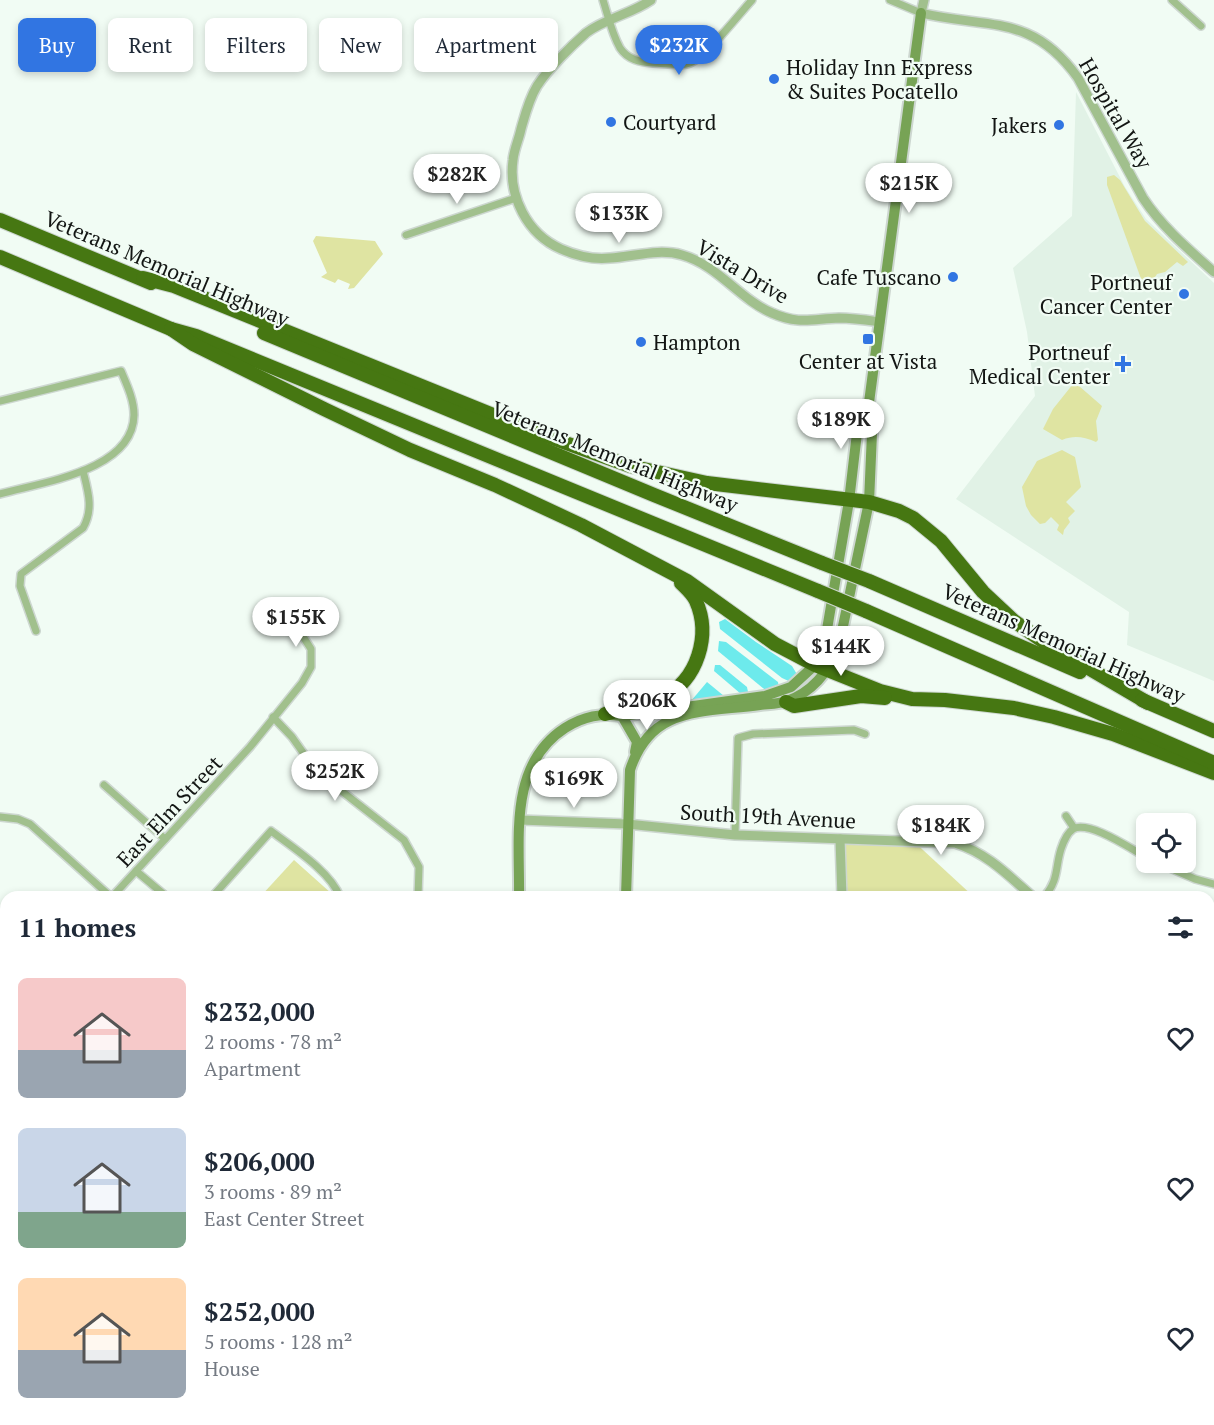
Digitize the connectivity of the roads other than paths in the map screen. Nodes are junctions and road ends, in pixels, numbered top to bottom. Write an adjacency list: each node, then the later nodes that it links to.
1 (603, 0): 8 (street)
2 (651, 0): 8 (street, Vista Drive)
3 (752, 0): 8 (street)
4 (890, 0): 7 (street)
5 (924, 0): 7 (street)
6 (1172, 0): 9 (street)
7 (921, 14): 14 (street, Hospital Way); 16 (main road)
8 (610, 20): 10 (street, Vista Drive)
9 (1201, 26)
10 (516, 198): 12 (street); 16 (street, Vista Drive)
11 (0, 220): 15 (highway, Veterans Memorial Highway)
12 (406, 235)
13 (0, 257): 17 (highway)
14 (1214, 272)
15 (142, 278): 22 (highway); 31 (highway, Veterans Memorial Highway, bridge)
16 (880, 322): 19 (main road)
17 (171, 328): 24 (highway); 38 (highway, bridge)
18 (0, 401): 20 (street)
19 (868, 410): 22 (main road); 23 (main road)
20 (83, 471): 21 (street); 26 (street)
21 (0, 494)
22 (849, 501): 23 (highway); 27 (main road)
23 (869, 502): 28 (main road); 31 (highway)
24 (666, 570): 27 (highway); 32 (highway)
25 (296, 624): 34 (street, East Elm Street)
26 (36, 631)
27 (815, 665): 28 (highway); 33 (main road)
28 (829, 670): 29 (highway); 30 (main road)
29 (912, 699): 30 (highway); 39 (highway)
30 (786, 702): 37 (main road)
31 (1148, 703): 35 (highway, Veterans Memorial Highway)
32 (605, 714): 33 (main road); 43 (main road)
33 (622, 716): 37 (main road)
34 (273, 717): 47 (street, East Elm Street); 58 (street)
35 (1214, 731)
36 (865, 734): 46 (street)
37 (635, 752): 44 (main road)
38 (1214, 763)
39 (1214, 773)
40 (104, 785): 47 (street)
41 (1066, 816): 45 (street)
42 (0, 817): 53 (street)
43 (520, 820): 44 (street, South 19th Avenue); 59 (main road)
44 (627, 824): 46 (street, South 19th Avenue); 60 (main road)
45 (1074, 828): 49 (street); 63 (street)
46 (735, 835): 48 (street, South 19th Avenue)
47 (165, 839): 50 (street, East Elm Street)
48 (840, 839): 61 (street); 62 (street, South 19th Avenue)
49 (1136, 852)
50 (136, 871): 54 (street, East Elm Street); 55 (street)
51 (1181, 873): 52 (street)
52 (1214, 884)
53 (105, 891)
54 (118, 891)
55 (160, 891)
56 (217, 891): 57 (street)
57 (338, 891)
58 (418, 891)
59 (519, 891)
60 (626, 891)
61 (842, 891)
62 (1026, 891)
63 (1049, 891)

